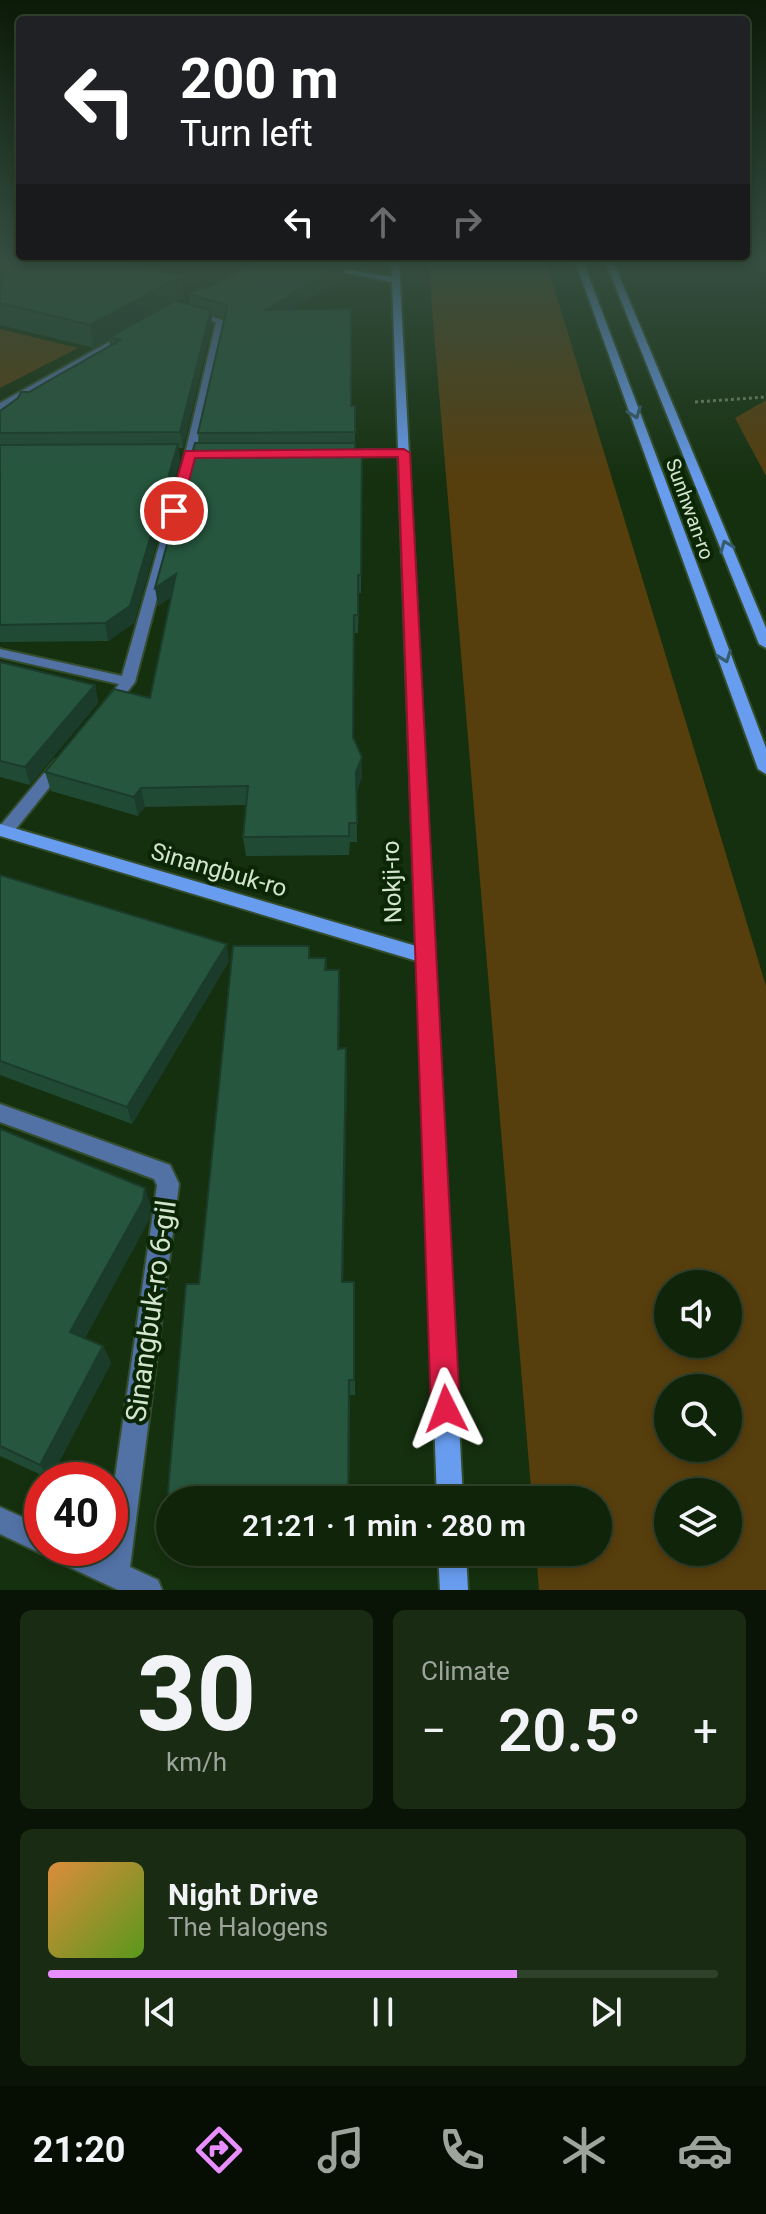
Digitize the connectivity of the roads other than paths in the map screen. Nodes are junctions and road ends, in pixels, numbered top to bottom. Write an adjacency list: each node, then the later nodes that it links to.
1 (128, 335): 6 (street)
2 (218, 335): 9 (street)
3 (399, 335): 7 (street, Nokji-ro)
4 (606, 335): 17 (street, Sunhwan-ro, one-way to 17)
5 (639, 335): 12 (street, Sunhwan-ro, one-way to 5)
6 (0, 407)
7 (404, 453): 11 (street); 19 (street, Nokji-ro)
8 (174, 454): 9 (street)
9 (190, 454): 10 (street); 14 (street)
10 (205, 454)
11 (327, 454)
12 (766, 644)
13 (0, 653): 14 (street)
14 (128, 682): 15 (street)
15 (100, 716)
16 (71, 751): 18 (street)
17 (766, 769)
18 (2, 830): 19 (street, Sinangbuk-ro)
19 (425, 956): 21 (street, Nokji-ro)
20 (0, 1113): 26 (street, Sinangbuk-ro 6-gil)
21 (449, 1486)
22 (0, 1520): 23 (street)
23 (24, 1531)
24 (98, 1566): 26 (street)
25 (453, 1566): 28 (street)
26 (115, 1574): 27 (street)
27 (148, 1590)
28 (454, 1590)

